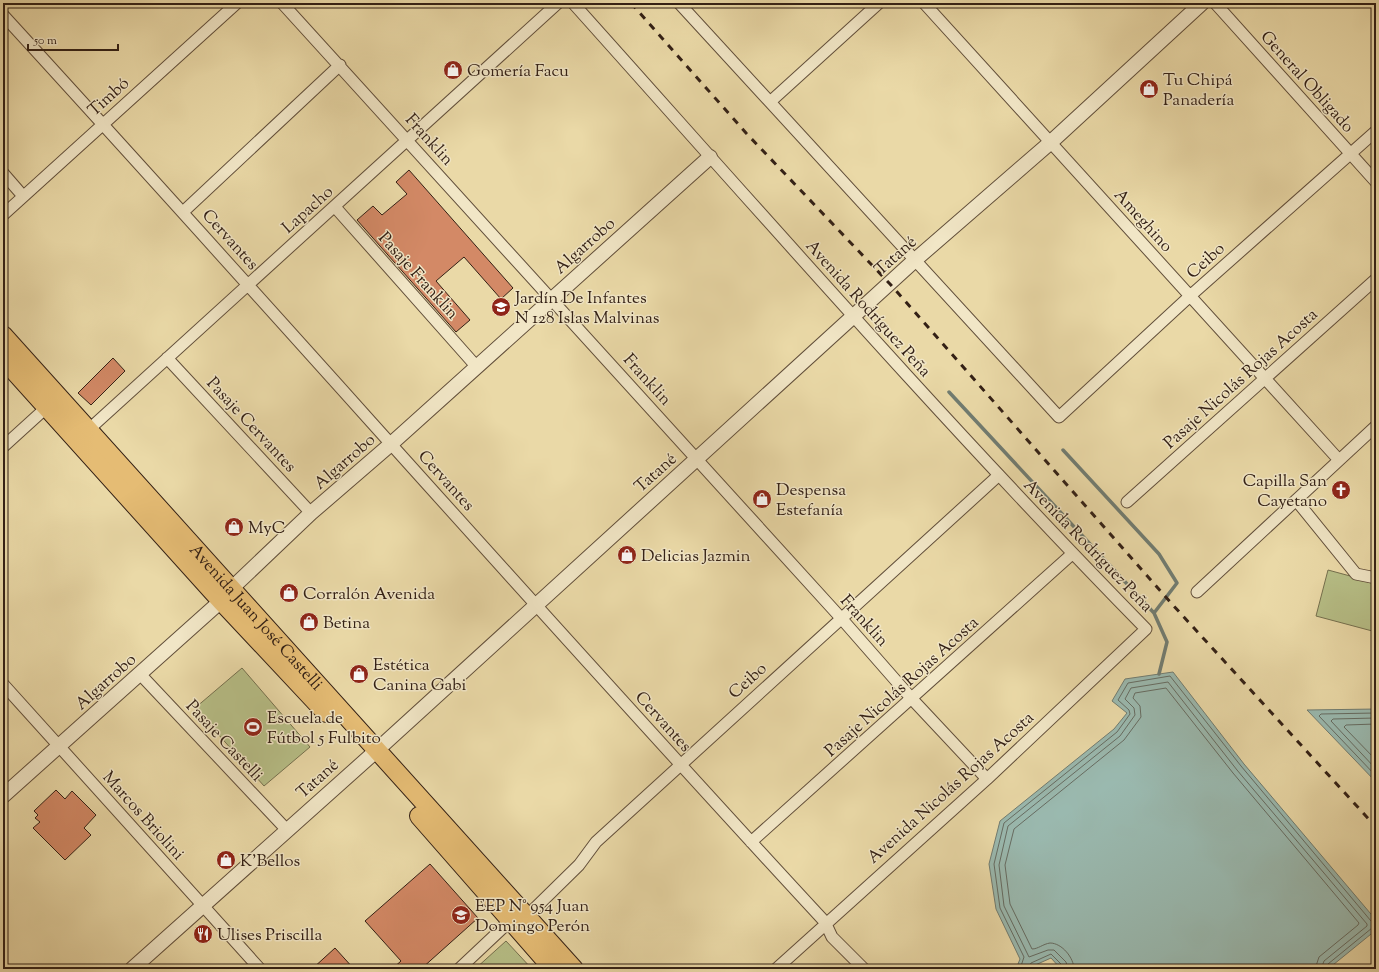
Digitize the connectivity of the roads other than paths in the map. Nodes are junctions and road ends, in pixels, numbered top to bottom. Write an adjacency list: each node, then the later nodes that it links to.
1 (237, 3): 13 (street, Timbó)
2 (282, 3): 11 (street, Franklin)
3 (558, 3): 15 (street, Lapacho)
4 (573, 3): 18 (street, Avenida Rodríguez Peña)
5 (679, 3): 12 (street)
6 (879, 3): 12 (street)
7 (924, 3): 16 (street, Ameghino)
8 (1202, 3): 16 (street, Tatané)
9 (1215, 3): 17 (street, General Obligado)
10 (3, 15): 13 (street, Cervantes)
11 (340, 65): 15 (street, Franklin); 23 (street)
12 (770, 102): 25 (street)
13 (103, 124): 21 (street, Timbó); 23 (street, Cervantes)
14 (1376, 131): 17 (street, Ceibo)
15 (408, 140): 22 (street, Lapacho); 29 (street, Franklin)
16 (1051, 142): 25 (street, Tatané); 28 (street, Ameghino)
17 (1351, 154): 20 (street, General Obligado); 28 (street, Ceibo)
18 (710, 156): 29 (street, Algarrobo); 30 (street, Avenida Rodríguez Peña)
19 (3, 173): 21 (street)
20 (1376, 182)
21 (24, 196): 24 (street, Timbó)
22 (335, 207): 27 (street, Lapacho); 34 (street, Pasaje Franklin)
23 (183, 212): 27 (street, Cervantes)
24 (3, 215)
25 (915, 260): 28 (street, Ceibo); 30 (street, Tatané)
26 (1376, 279): 35 (street, Pasaje Nicolás Rojas Acosta)
27 (248, 284): 32 (street, Lapacho); 39 (street, Cervantes)
28 (1190, 296): 35 (street, Ameghino)
29 (551, 298): 34 (street, Algarrobo); 41 (street, Franklin)
30 (853, 318): 41 (street, Tatané); 43 (street, Avenida Rodríguez Peña)
31 (3, 335): 38 (main road, Avenida Juan José Castelli)
32 (167, 358): 38 (street, Lapacho); 46 (street, Pasaje Cervantes)
33 (3, 359): 36 (main road, Avenida Juan José Castelli)
34 (476, 366): 39 (street, Algarrobo)
35 (1265, 377): 42 (street, Ameghino); 45 (street, Pasaje Nicolás Rojas Acosta)
36 (47, 407): 38 (main road, Avenida Juan José Castelli); 40 (street)
37 (1376, 426): 42 (street)
38 (82, 435): 50 (main road, Avenida Juan José Castelli)
39 (391, 444): 46 (street, Algarrobo); 51 (street, Cervantes)
40 (3, 446)
41 (696, 458): 51 (street, Tatané); 52 (street, Franklin)
42 (1339, 460): 44 (street)
43 (998, 475): 47 (street, Avenida Rodríguez Peña); 52 (street, Ceibo)
44 (1296, 500): 48 (street); 49 (street)
45 (1127, 502)
46 (311, 513): 50 (street, Algarrobo)
47 (1072, 554): 53 (street, Avenida Rodríguez Peña); 56 (street, Pasaje Nicolás Rojas Acosta)
48 (1376, 578)
49 (1197, 592)
50 (226, 595): 54 (street, Algarrobo); 58 (main road, Avenida Juan José Castelli)
51 (536, 604): 58 (street, Tatané); 59 (street, Cervantes)
52 (841, 618): 56 (street, Franklin); 59 (street, Ceibo)
53 (1146, 629): 60 (street, Avenida Nicolás Rojas Acosta)
54 (139, 673): 57 (street, Algarrobo); 62 (street, Pasaje Castelli)
55 (3, 684): 57 (street, Marcos Briolini)
56 (912, 699): 60 (street, Franklin); 63 (street, Pasaje Nicolás Rojas Acosta)
57 (59, 746): 61 (street, Algarrobo); 64 (street, Marcos Briolini)
58 (371, 754): 62 (street, Tatané); 65 (main road, Avenida Juan José Castelli)
59 (679, 765): 63 (street, Cervantes); 65 (street, Ceibo)
60 (987, 779): 66 (street, Avenida Nicolás Rojas Acosta)
61 (3, 796)
62 (286, 829): 64 (street, Tatané)
63 (751, 842): 66 (street, Cervantes)
64 (202, 906): 67 (street, Tatané); 68 (street, Marcos Briolini)
65 (518, 919): 69 (street, Ceibo); 70 (main road, Avenida Juan José Castelli); 71 (main road, Avenida Juan José Castelli)
66 (825, 922): 72 (street, Avenida Nicolás Rojas Acosta); 73 (street, Cervantes)
67 (132, 969)
68 (260, 969)
69 (459, 969)
70 (553, 969)
71 (574, 969)
72 (776, 969)
73 (864, 969)

